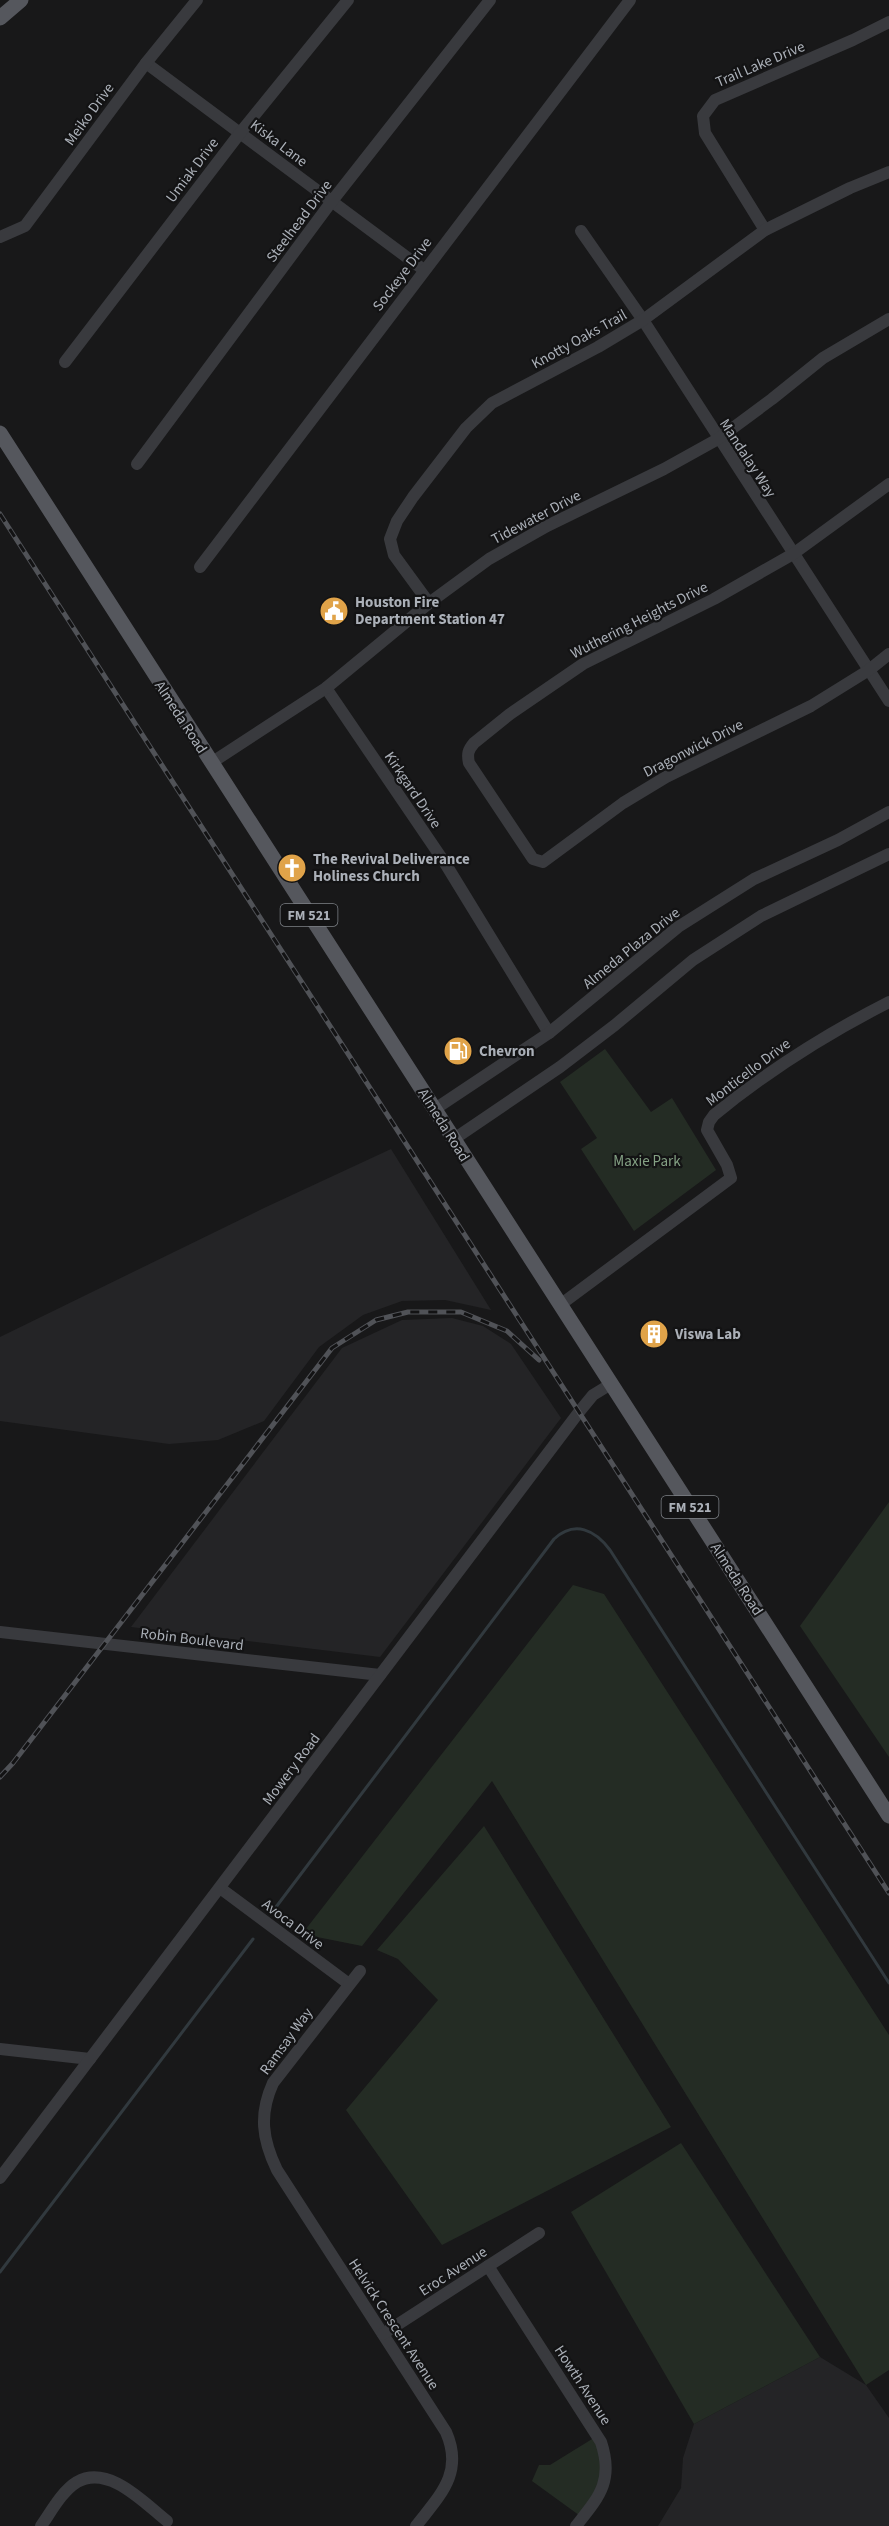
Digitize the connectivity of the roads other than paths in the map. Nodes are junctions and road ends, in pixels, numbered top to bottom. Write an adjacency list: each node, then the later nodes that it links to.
1 (196, 0): 6 (street, Meiko Drive)
2 (348, 0): 7 (street, Umiak Drive)
3 (490, 0): 9 (street, Steelhead Drive)
4 (630, 0): 13 (street, Sockeye Drive)
5 (889, 21): 10 (street, Trail Lake Drive)
6 (146, 63): 7 (street, Kiska Lane); 12 (street, Meiko Drive)
7 (240, 133): 9 (street, Kiska Lane); 16 (street, Umiak Drive)
8 (889, 172): 10 (street, Knotty Oaks Trail)
9 (332, 201): 13 (street, Kiska Lane); 19 (street, Steelhead Drive)
10 (765, 230): 15 (street, Knotty Oaks Trail)
11 (581, 231): 15 (street, Mandalay Way)
12 (0, 237)
13 (424, 270): 22 (street, Sockeye Drive)
14 (889, 319): 18 (street, Tidewater Drive)
15 (643, 320): 18 (street, Mandalay Way); 23 (street, Knotty Oaks Trail)
16 (65, 362)
17 (0, 433): 28 (main road, Almeda Road / FM 521)
18 (718, 439): 21 (street, Mandalay Way); 23 (street, Tidewater Drive)
19 (137, 464)
20 (889, 484): 21 (street, Wuthering Heights Drive)
21 (793, 554): 25 (street, Mandalay Way); 30 (street, Wuthering Heights Drive)
22 (200, 567)
23 (429, 603): 26 (street, Tidewater Drive)
24 (889, 654): 25 (street, Dragonwick Drive)
25 (869, 670): 27 (street, Mandalay Way); 30 (street, Dragonwick Drive)
26 (326, 688): 28 (street, Tidewater Drive); 33 (street, Kirkgard Drive)
27 (889, 701)
28 (211, 763): 34 (main road, Almeda Road / FM 521)
29 (889, 812): 33 (street, Almeda Plaza Drive)
30 (521, 842)
31 (889, 854): 35 (street)
32 (889, 1002): 36 (street, Monticello Drive)
33 (549, 1033): 34 (street, Almeda Plaza Drive)
34 (435, 1109): 35 (main road, Almeda Road / FM 521)
35 (454, 1139): 36 (main road, Almeda Road / FM 521)
36 (560, 1305): 37 (main road, Almeda Road / FM 521)
37 (611, 1384): 39 (street, Mowery Road); 40 (main road, Almeda Road / FM 521)
38 (0, 1632): 39 (street, Robin Boulevard)
39 (380, 1676): 41 (street, Mowery Road)
40 (889, 1816)
41 (220, 1888): 43 (street, Avoca Drive); 45 (street, Mowery Road)
42 (360, 1971): 43 (street, Ramsay Way)
43 (349, 1984): 46 (street, Ramsay Way)
44 (0, 2049): 45 (street)
45 (90, 2059): 47 (street, Mowery Road)
46 (264, 2141): 50 (street, Helvick Crescent Avenue)
47 (0, 2178)
48 (540, 2233): 49 (street, Eroc Avenue)
49 (488, 2266): 50 (street, Eroc Avenue); 54 (street, Howth Avenue)
50 (383, 2334): 53 (street, Helvick Crescent Avenue)
51 (167, 2521): 52 (street)
52 (41, 2526)
53 (416, 2526)
54 (576, 2526)

